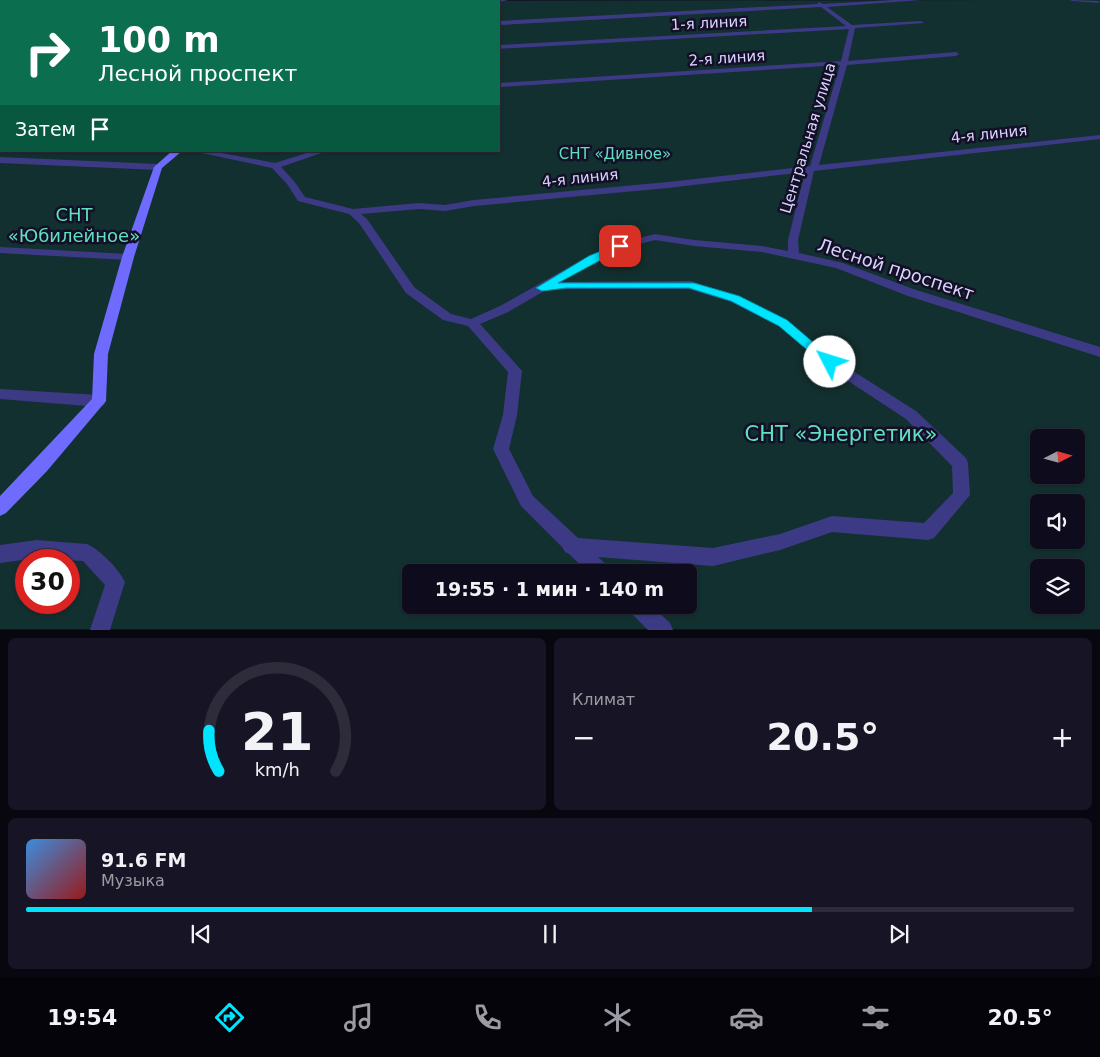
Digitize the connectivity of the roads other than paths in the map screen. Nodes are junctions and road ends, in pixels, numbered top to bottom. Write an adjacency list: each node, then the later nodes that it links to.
1 (815, 0): 5 (street)
2 (919, 0): 5 (street)
3 (1072, 0): 4 (street)
4 (1098, 2)
5 (822, 5): 6 (street); 8 (street)
6 (500, 22)
7 (921, 23): 8 (street, 1-я линия)
8 (852, 28): 9 (street, 1-я линия); 11 (street, Центральная улица)
9 (500, 47)
10 (956, 54): 11 (street, 2-я линия)
11 (845, 63): 12 (street, 2-я линия); 20 (street, Центральная улица)
12 (500, 85)
13 (1100, 137): 20 (street, 4-я линия)
14 (177, 152): 19 (street)
15 (201, 152): 18 (street)
16 (320, 152): 18 (street)
17 (0, 160): 19 (street)
18 (275, 166): 21 (street)
19 (158, 167): 24 (street)
20 (812, 168): 21 (street, 4-я линия); 23 (street, Центральная улица)
21 (353, 212): 26 (street)
22 (0, 250): 24 (street)
23 (794, 255): 25 (street, Лесной проспект); 27 (street, Лесной проспект)
24 (128, 257): 29 (street)
25 (542, 288): 26 (street, Лесной проспект); 31 (street)
26 (472, 323): 31 (street)
27 (1100, 352)
28 (0, 394): 29 (street)
29 (99, 402): 30 (street)
30 (0, 508)
31 (572, 546): 33 (street)
32 (0, 554): 35 (street)
33 (592, 564)
34 (647, 614): 36 (street)
35 (100, 630)
36 (664, 630)

